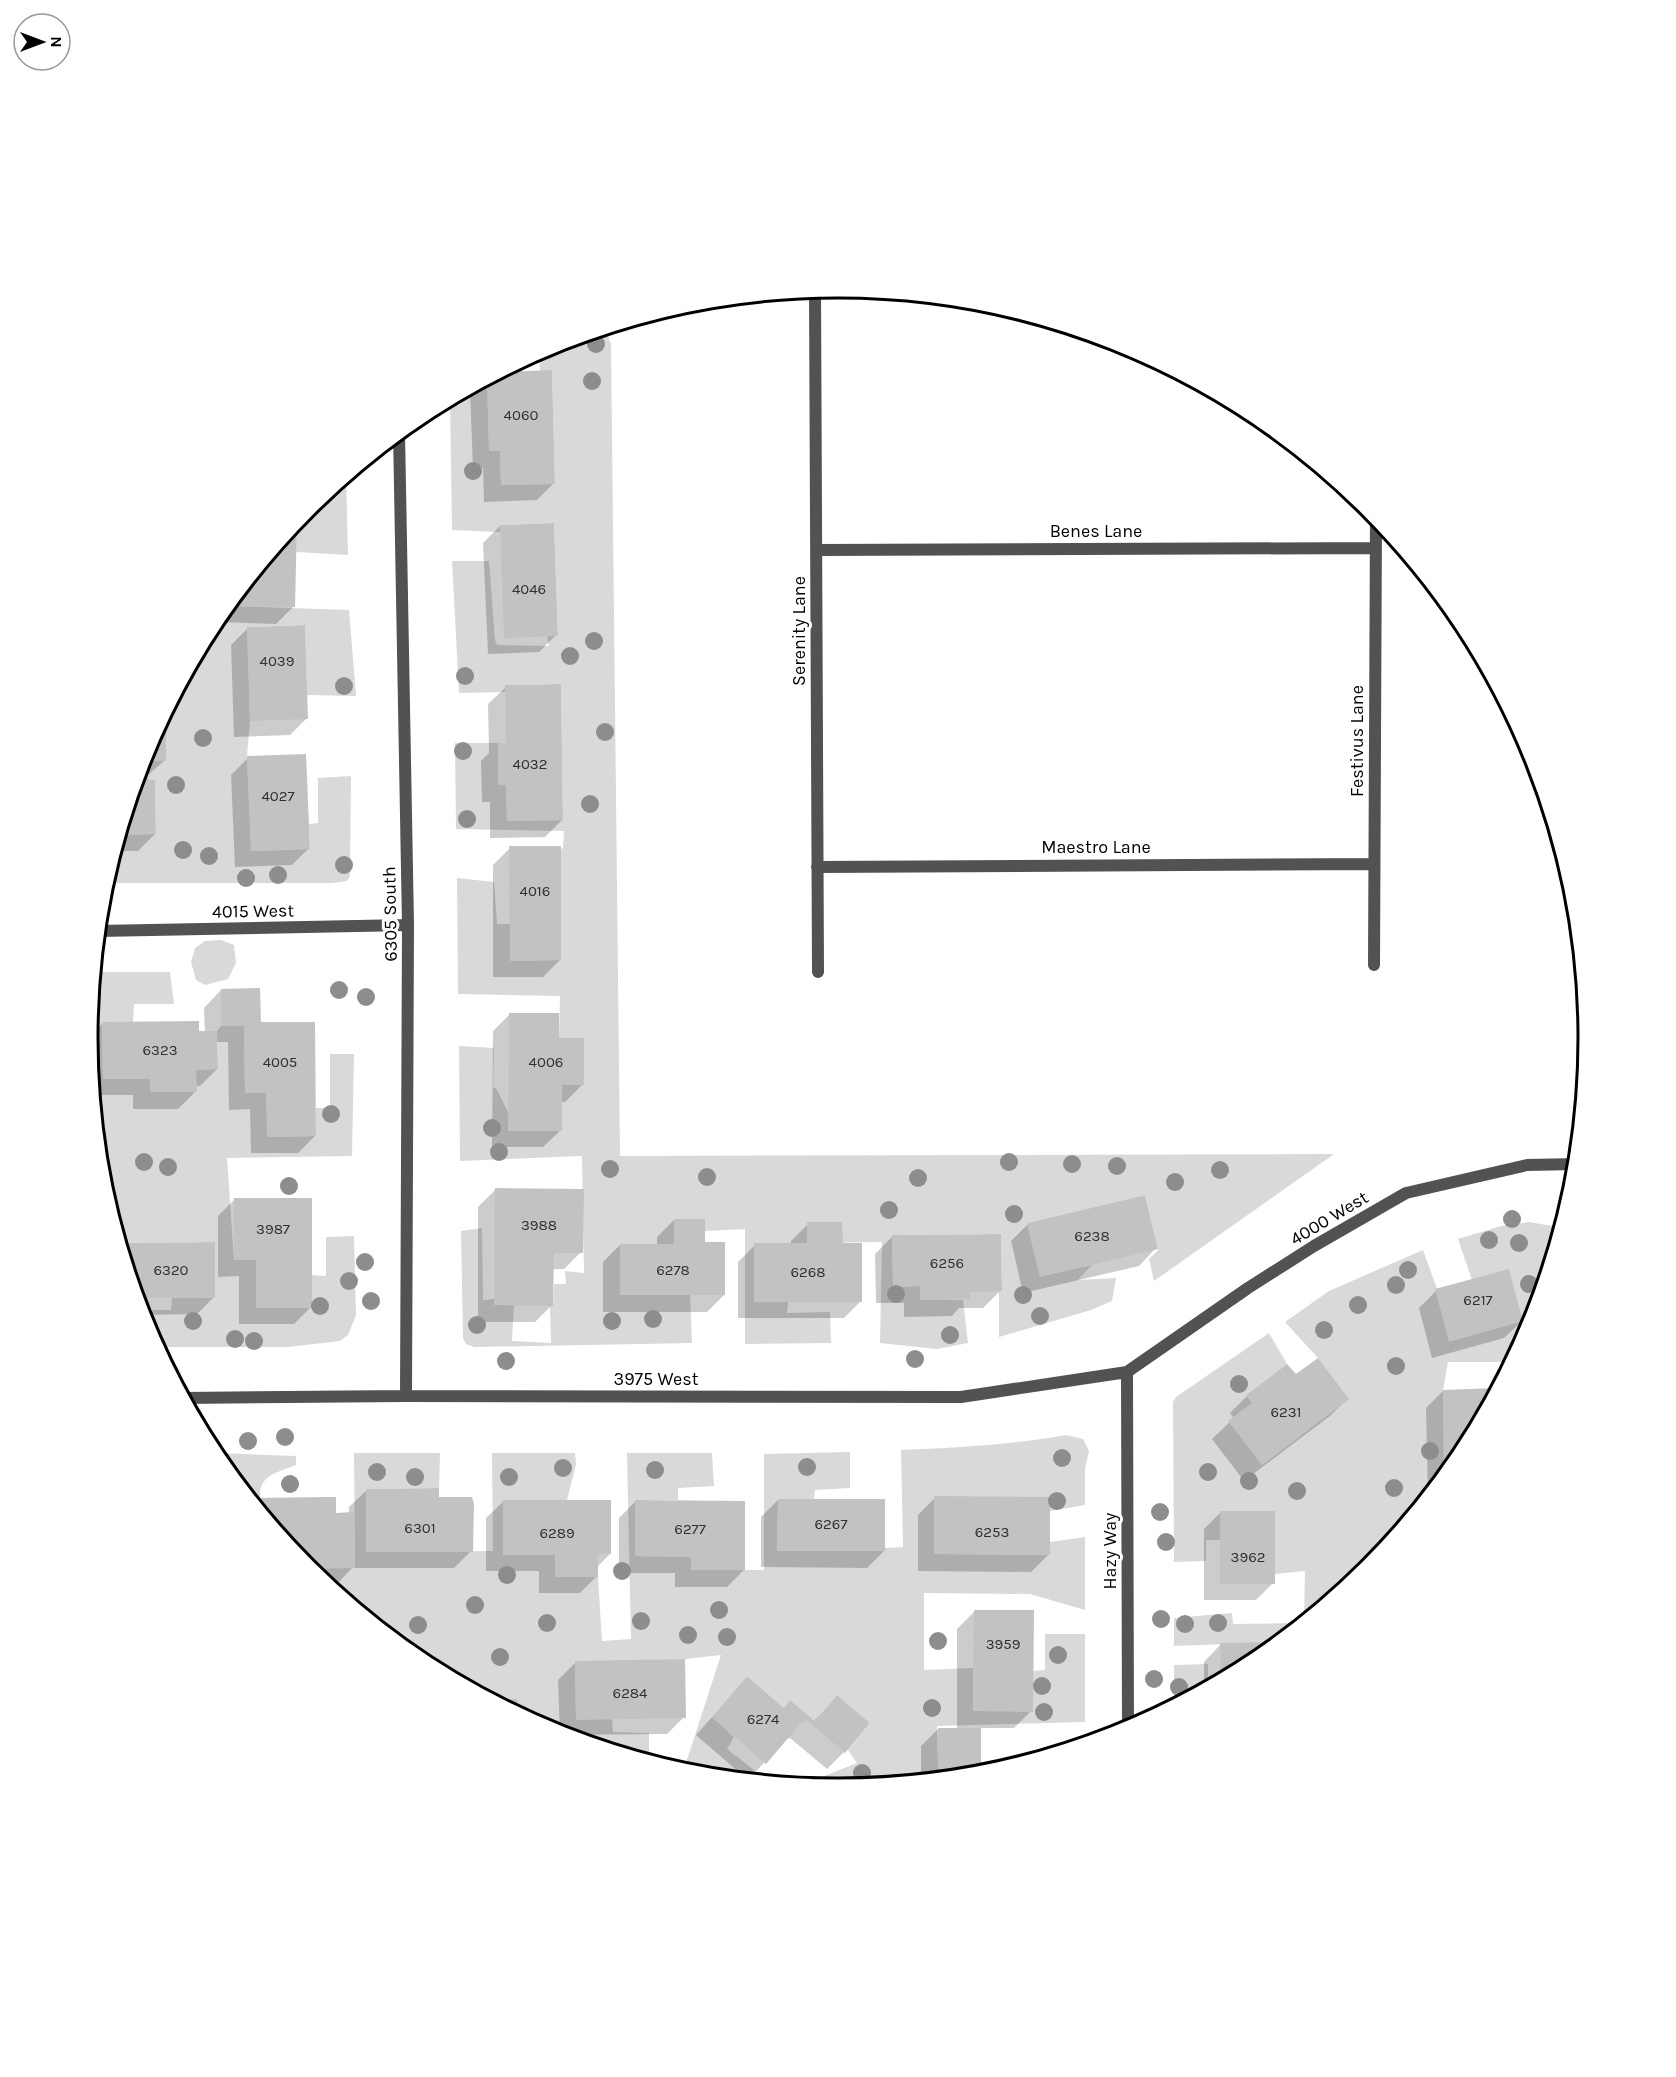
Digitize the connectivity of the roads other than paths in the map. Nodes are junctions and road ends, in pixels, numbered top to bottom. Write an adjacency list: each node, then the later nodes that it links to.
1 (815, 299): 5 (street, Serenity Lane)
2 (399, 442): 8 (street, 6305 South)
3 (1376, 530): 4 (street, Festivus Lane)
4 (1376, 548): 5 (street, Benes Lane); 6 (street, Festivus Lane)
5 (817, 550): 7 (street, Serenity Lane)
6 (1374, 864): 7 (street, Maestro Lane); 10 (street, Festivus Lane)
7 (817, 867): 11 (street, Serenity Lane)
8 (408, 925): 9 (street, 4015 West); 14 (street, 6305 South)
9 (106, 931)
10 (1374, 965)
11 (818, 972)
12 (1567, 1164): 13 (street, 4000 West)
13 (1127, 1372): 14 (street, 3975 West); 16 (street, Hazy Way)
14 (406, 1396): 15 (street, 3975 West)
15 (191, 1398)
16 (1128, 1720)

